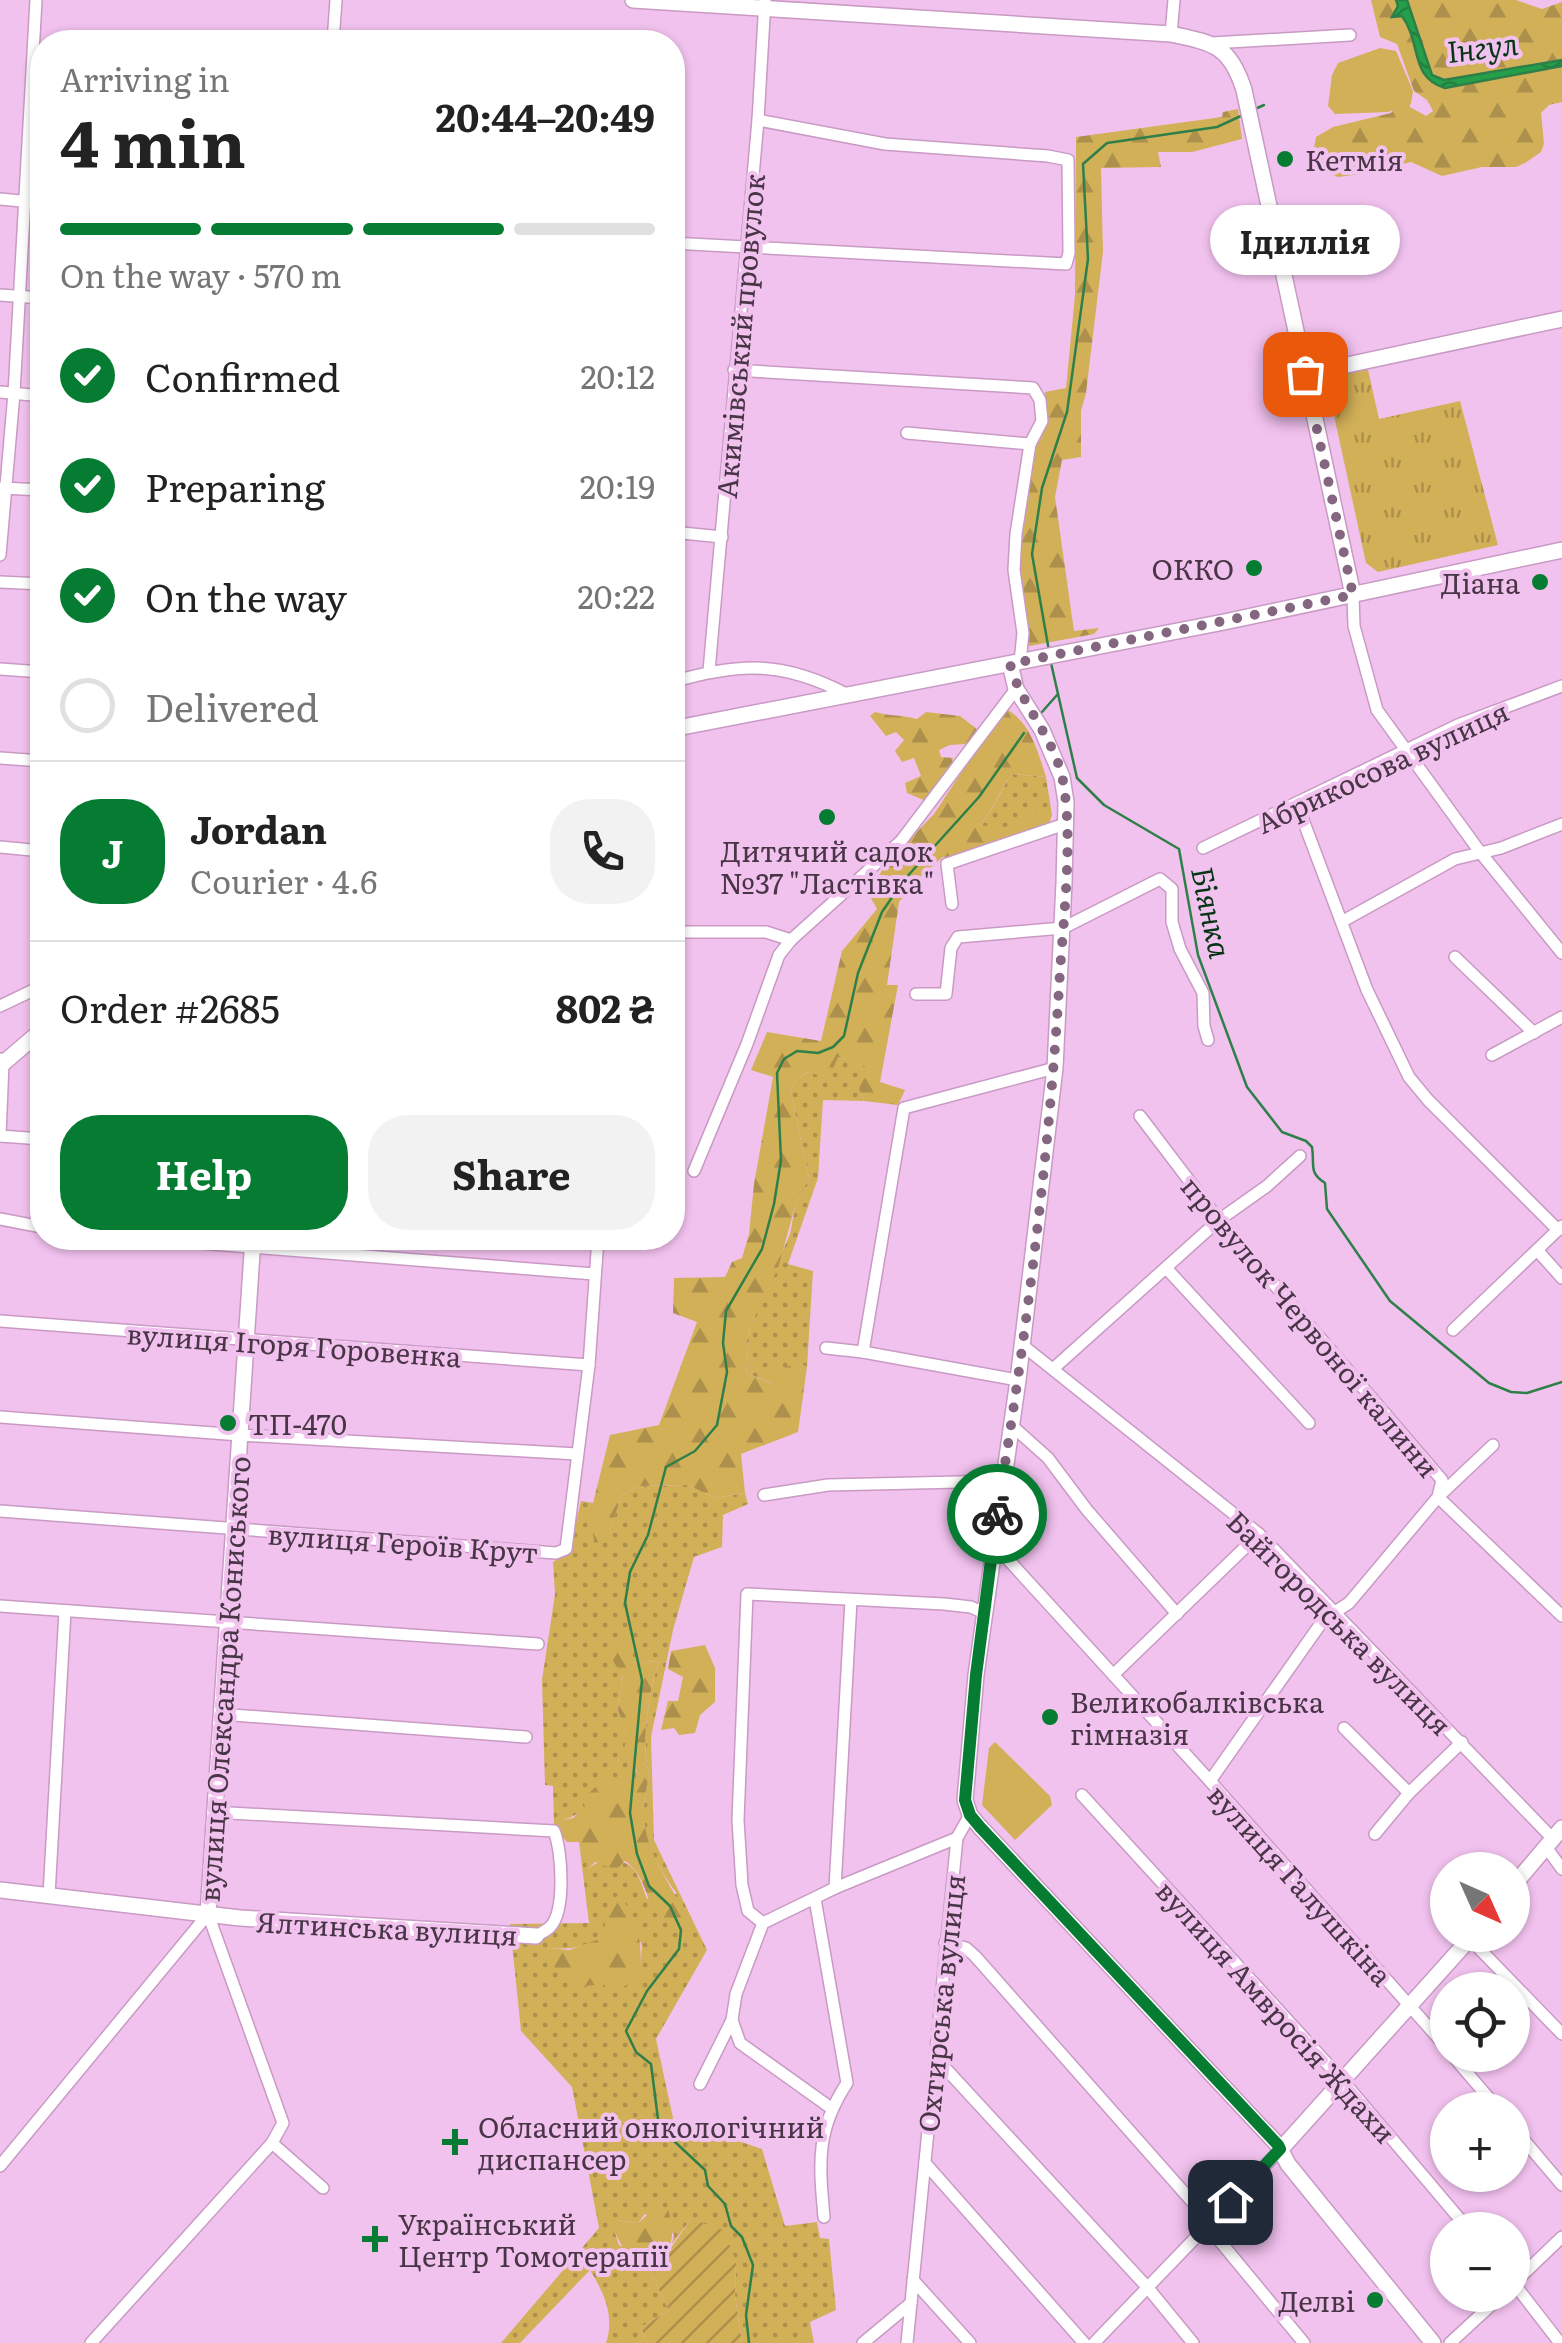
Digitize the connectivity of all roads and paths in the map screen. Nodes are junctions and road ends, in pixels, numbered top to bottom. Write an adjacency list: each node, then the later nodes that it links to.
1 (36, 0): 6 (street)
2 (336, 0): 7 (street)
3 (633, 0): 5 (street)
4 (1174, 0): 8 (street)
5 (764, 4): 8 (street); 11 (street, Акимівський провулок)
6 (36, 30)
7 (334, 30)
8 (1170, 34): 10 (street)
9 (1350, 35): 10 (street)
10 (1212, 43): 23 (street)
11 (758, 120): 17 (street, Акимівський провулок); 17 (street)
12 (30, 145): 14 (street)
13 (0, 200): 14 (street)
14 (24, 202): 15 (street); 19 (street)
15 (30, 202)
16 (685, 245): 17 (street)
17 (744, 247): 22 (street, Акимівський провулок)
18 (0, 295): 19 (street)
19 (18, 296): 20 (street); 24 (street)
20 (30, 297)
21 (1562, 319): 23 (street)
22 (734, 370): 26 (street); 30 (street, Акимівський провулок)
23 (1305, 374): 35 (street)
24 (7, 393): 27 (street)
25 (908, 433): 26 (street)
26 (1030, 444): 36 (street)
27 (3, 488): 28 (street); 32 (street)
28 (30, 489)
29 (685, 533): 30 (street)
30 (722, 537): 39 (street, Акимівський провулок)
31 (1562, 550): 35 (street)
32 (0, 555)
33 (0, 582): 34 (street)
34 (30, 583)
35 (1353, 595): 36 (street); 45 (street)
36 (1021, 662): 42 (street); 43 (street)
37 (0, 669): 38 (street)
38 (30, 671)
39 (709, 672): 40 (street); 43 (street)
40 (685, 678)
41 (1562, 686): 45 (street, Абрикосова вулиця)
42 (1016, 689): 49 (street); 59 (street)
43 (848, 695): 44 (street)
44 (685, 726)
45 (1405, 750): 48 (street, Абрикосова вулиця); 54 (street)
46 (0, 758): 47 (street)
47 (30, 761)
48 (1297, 804): 52 (street, Абрикосова вулиця); 56 (street)
49 (1065, 824): 55 (street); 57 (street)
50 (1562, 824): 54 (street)
51 (0, 847): 53 (street)
52 (1202, 848)
53 (30, 850)
54 (1480, 852): 56 (street); 60 (street)
55 (952, 904)
56 (1343, 921): 80 (street)
57 (1063, 928): 63 (street); 68 (street); 71 (street)
58 (685, 932): 59 (street)
59 (791, 940): 76 (street)
60 (1562, 953)
61 (1455, 957): 66 (street)
62 (30, 992): 64 (street)
63 (916, 994)
64 (0, 1006)
65 (1562, 1017): 66 (street)
66 (1534, 1033): 69 (street)
67 (30, 1040): 70 (street)
68 (1208, 1040)
69 (1492, 1054)
70 (1, 1063): 73 (street)
71 (1055, 1068): 91 (street); 93 (street)
72 (1140, 1116): 78 (street, провулок Червоної калини)
73 (0, 1136): 74 (street)
74 (30, 1138)
75 (1300, 1156): 78 (street)
76 (694, 1171)
77 (0, 1219): 79 (street)
78 (1219, 1220): 85 (street); 105 (street, провулок Червоної калини)
79 (30, 1225)
80 (1560, 1228): 84 (street)
81 (252, 1250): 90 (street, вулиця Олександра Кониського)
82 (338, 1250): 86 (street)
83 (597, 1250): 86 (street)
84 (1537, 1250): 87 (street); 89 (street)
85 (1167, 1269): 95 (street); 98 (street)
86 (594, 1274): 94 (street)
87 (1562, 1278)
88 (0, 1322): 90 (street, вулиця Ігоря Горовенка)
89 (1453, 1330)
90 (246, 1341): 94 (street, вулиця Ігоря Горовенка); 100 (street, вулиця Олександра Кониського)
91 (1021, 1344): 95 (street, Байгородська вулиця); 96 (street)
92 (826, 1348): 93 (street)
93 (864, 1352): 96 (street)
94 (589, 1366): 102 (street)
95 (1054, 1368): 108 (street, Байгородська вулиця)
96 (1018, 1380): 99 (street)
97 (0, 1417): 100 (street)
98 (1309, 1423)
99 (1010, 1424): 103 (street); 115 (street)
100 (240, 1435): 102 (street); 107 (street, вулиця Олександра Кониського)
101 (1493, 1444): 105 (street)
102 (577, 1454): 107 (street, вулиця Героїв Крут)
103 (1003, 1481): 104 (street); 109 (street)
104 (764, 1494)
105 (1438, 1497): 113 (street); 116 (street, провулок Червоної калини)
106 (0, 1511): 107 (street, вулиця Героїв Крут)
107 (234, 1531): 117 (street, вулиця Олександра Кониського)
108 (1259, 1534): 113 (street, Байгородська вулиця); 115 (street)
109 (993, 1543): 114 (street); 119 (street, вулиця Галушкіна)
110 (851, 1600): 114 (street); 134 (street); 139 (street)
111 (0, 1606): 112 (street)
112 (64, 1611): 117 (street); 136 (street)
113 (1335, 1612): 123 (street, Байгородська вулиця); 124 (street)
114 (984, 1613): 128 (street)
115 (1177, 1614): 119 (street)
116 (1562, 1616)
117 (226, 1622): 118 (street); 120 (street, вулиця Олександра Кониського)
118 (538, 1644)
119 (1113, 1675): 124 (street, вулиця Галушкіна)
120 (220, 1714): 122 (street); 127 (street, вулиця Олександра Кониського)
121 (1344, 1728): 125 (street)
122 (526, 1737)
123 (1462, 1742): 125 (street); 131 (street, Байгородська вулиця)
124 (1210, 1781): 144 (street, вулиця Галушкіна)
125 (1409, 1793): 129 (street)
126 (1082, 1795): 150 (street, вулиця Амвросія Ждахи)
127 (213, 1812): 138 (street, вулиця Олександра Кониського); 140 (street)
128 (970, 1815): 130 (street, Охтирська вулиця); 156 (street)
129 (1375, 1834)
130 (957, 1838): 134 (street); 141 (street, Охтирська вулиця)
131 (1553, 1838): 132 (street); 133 (street, Байгородська вулиця)
132 (1530, 1865)
133 (1562, 1869)
134 (835, 1888): 137 (street)
135 (0, 1890): 136 (street, Ялтинська вулиця)
136 (49, 1895): 138 (street, Ялтинська вулиця)
137 (815, 1899): 139 (street); 153 (street)
138 (208, 1914): 140 (street, Ялтинська вулиця); 154 (street); 158 (street, вулиця Олександра Кониського)
139 (763, 1922): 145 (street)
140 (536, 1936)
141 (945, 1943): 148 (street, Охтирська вулиця); 163 (street)
142 (1458, 1952): 144 (street)
143 (1485, 1952): 147 (street)
144 (1412, 2007): 146 (street, вулиця Галушкіна); 150 (street)
145 (732, 2020): 151 (street); 153 (street)
146 (1430, 2028)
147 (1562, 2034)
148 (935, 2057): 157 (street, Охтирська вулиця); 167 (street)
149 (1467, 2072): 152 (street, вулиця Галушкіна)
150 (1343, 2081): 156 (street); 161 (street, вулиця Амвросія Ждахи)
151 (700, 2084)
152 (1484, 2092)
153 (831, 2108): 162 (street)
154 (272, 2143): 160 (street); 171 (street)
155 (1530, 2147): 159 (street)
156 (1280, 2149): 163 (street); 179 (street)
157 (925, 2164): 166 (street, Охтирська вулиця); 175 (street)
158 (0, 2166)
159 (1562, 2185)
160 (322, 2188)
161 (1455, 2212)
162 (824, 2217)
163 (1210, 2222): 167 (street); 178 (street)
164 (1562, 2237): 165 (street)
165 (1530, 2267)
166 (913, 2280): 168 (street, Охтирська вулиця); 174 (street)
167 (1148, 2288): 176 (street); 177 (street)
168 (911, 2303): 172 (street); 173 (street, Охтирська вулиця)
169 (1530, 2305): 181 (street)
170 (1484, 2312): 180 (street)
171 (91, 2343)
172 (863, 2343)
173 (907, 2343)
174 (970, 2343)
175 (1084, 2343)
176 (1094, 2343)
177 (1193, 2343)
178 (1304, 2343)
179 (1434, 2343)
180 (1450, 2343)
181 (1560, 2343)

